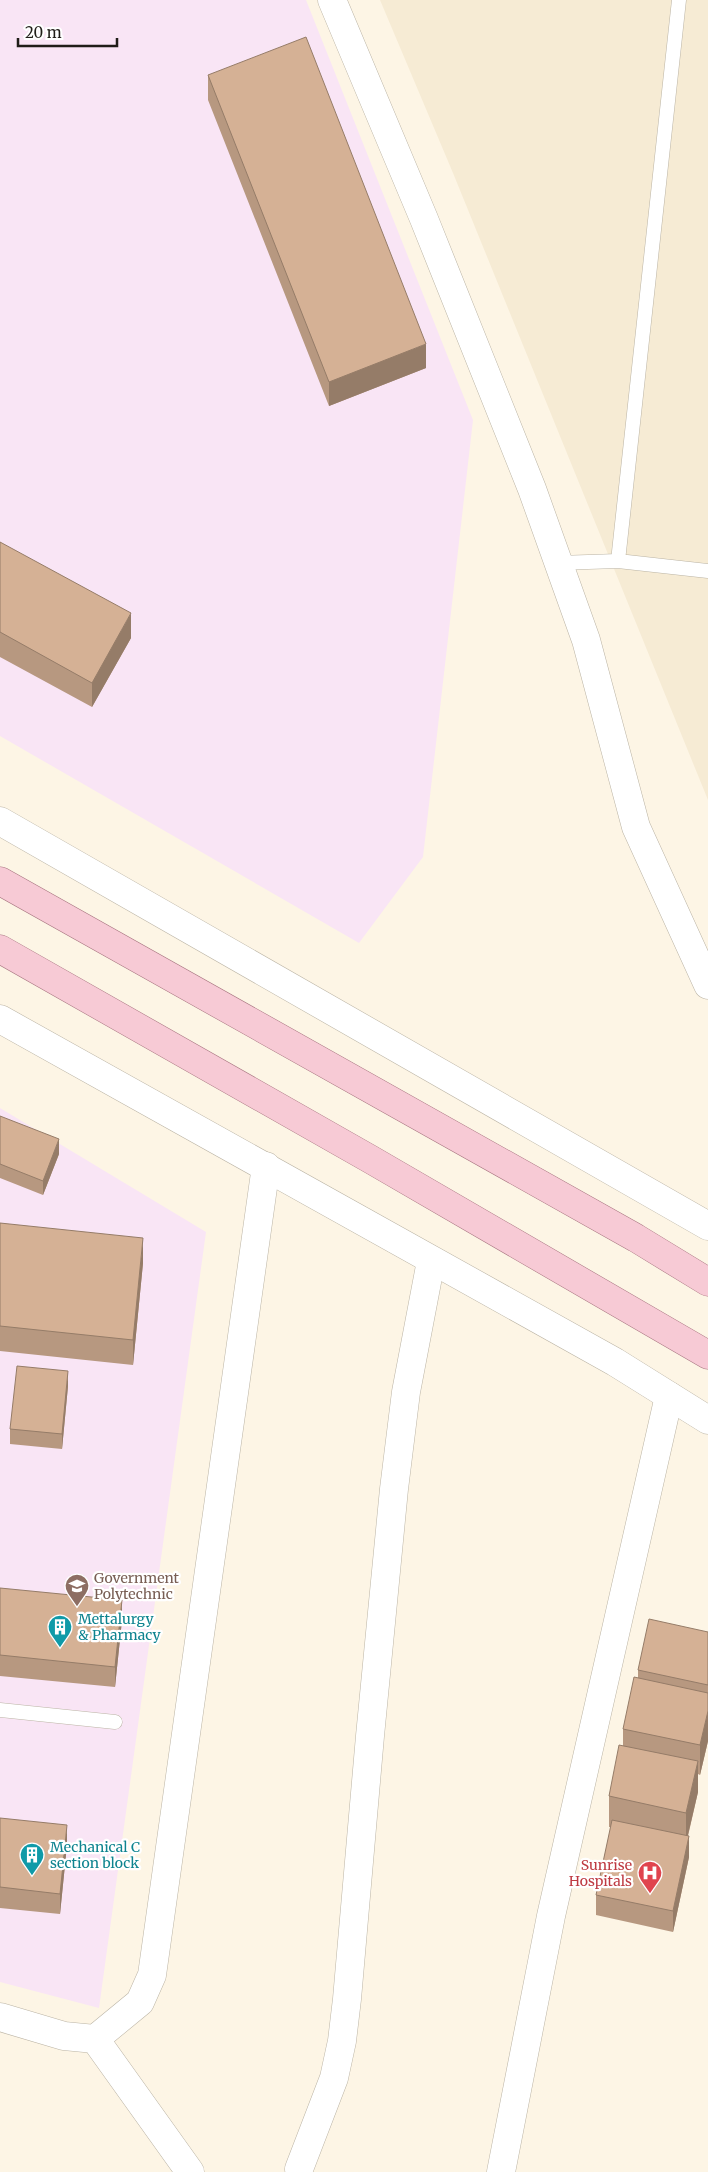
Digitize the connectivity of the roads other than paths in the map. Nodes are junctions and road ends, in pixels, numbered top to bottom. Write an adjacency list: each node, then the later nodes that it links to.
1 (332, 0): 4 (street)
2 (680, 0): 3 (lane)
3 (618, 561): 4 (lane); 5 (lane)
4 (558, 563): 9 (street)
5 (708, 570)
6 (0, 821): 12 (street)
7 (0, 881): 14 (main road)
8 (0, 949): 15 (main road)
9 (708, 985)
10 (0, 1019): 11 (street)
11 (266, 1166): 13 (street); 21 (street)
12 (708, 1226)
13 (431, 1261): 16 (street); 22 (street)
14 (708, 1282)
15 (708, 1355)
16 (669, 1396): 17 (street); 24 (street)
17 (708, 1420)
18 (0, 1710): 19 (lane)
19 (115, 1722)
20 (0, 2017): 21 (street)
21 (95, 2040): 23 (street)
22 (299, 2169)
23 (190, 2172)
24 (501, 2172)

